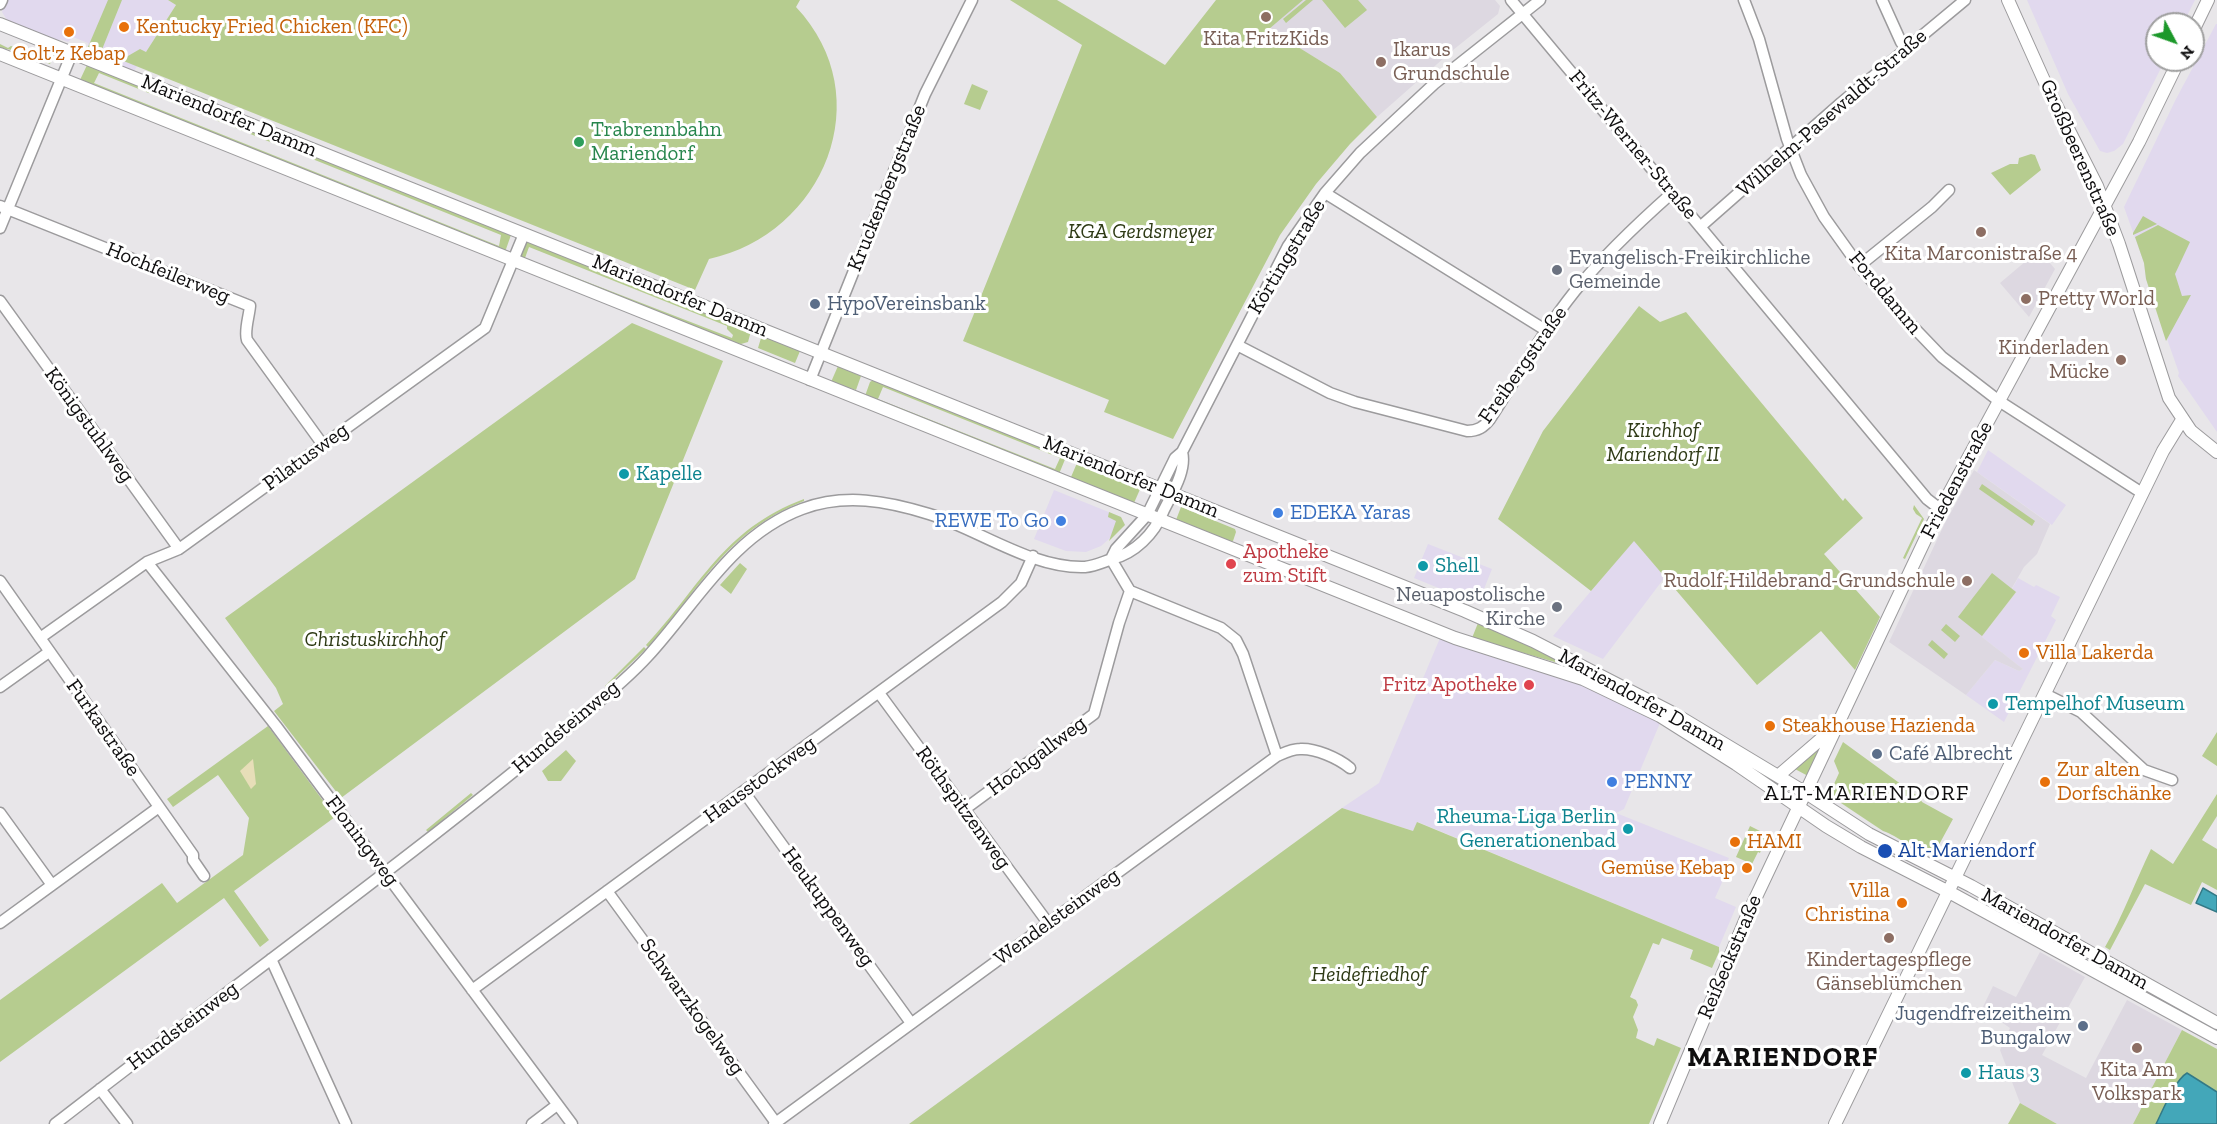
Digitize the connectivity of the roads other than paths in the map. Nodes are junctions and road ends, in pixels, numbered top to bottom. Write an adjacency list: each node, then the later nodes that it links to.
1 (972, 0): 29 (street, Kruckenbergstraße)
2 (1511, 0): 8 (street, Fritz-Werner-Straße)
3 (1540, 0): 8 (street, Körtingstraße)
4 (1744, 0): 15 (street, Forddamm)
5 (1882, 0): 10 (street)
6 (1965, 0): 10 (street, Wilhelm-Pasewaldt-Straße)
7 (2008, 0): 19 (main road, Großbeerenstraße)
8 (1522, 13): 17 (street, Körtingstraße); 18 (street, Fritz-Werner-Straße)
9 (0, 24): 11 (main road, Mariendorfer Damm)
10 (1906, 49): 15 (street, Wilhelm-Pasewaldt-Straße)
11 (72, 53): 14 (street); 23 (main road, Mariendorfer Damm)
12 (0, 54): 14 (main road, Mariendorfer Damm)
13 (2173, 72): 19 (main road, Friedenstraße)
14 (61, 78): 20 (street); 24 (main road, Mariendorfer Damm)
15 (1790, 148): 21 (street, Wilhelm-Pasewaldt-Straße); 25 (street, Forddamm)
16 (1949, 190): 25 (street)
17 (1325, 193): 27 (street); 28 (street, Körtingstraße)
18 (1672, 193): 21 (street, Fritz-Werner-Straße); 27 (street, Freibergstraße)
19 (2105, 204): 31 (main road, Friedenstraße); 32 (main road, Großbeerenstraße)
20 (4, 207): 22 (street); 33 (street, Hochfeilerweg)
21 (1700, 227): 39 (street, Fritz-Werner-Straße)
22 (0, 228)
23 (524, 234): 24 (street, Pilatusweg); 29 (main road, Mariendorfer Damm)
24 (513, 261): 30 (main road, Mariendorfer Damm); 33 (street, Pilatusweg)
25 (1859, 266): 31 (street, Forddamm)
26 (0, 302): 42 (street, Königstuhlweg)
27 (1547, 331): 28 (street, Freibergstraße)
28 (1237, 345): 34 (street, Körtingstraße)
29 (821, 353): 30 (street, Kruckenbergstraße); 36 (main road, Mariendorfer Damm)
30 (810, 380): 40 (main road, Mariendorfer Damm)
31 (1999, 401): 37 (street, Forddamm); 39 (main road, Friedenstraße)
32 (2182, 420): 35 (main road, Großbeerenstraße); 37 (main road)
33 (323, 445): 42 (street, Pilatusweg)
34 (1182, 452): 36 (street, Körtingstraße); 38 (street, Körtingstraße)
35 (2217, 452)
36 (1159, 488): 38 (main road, Mariendorfer Damm); 40 (street)
37 (2142, 493): 52 (main road)
38 (1172, 494): 41 (street, Körtingstraße); 56 (main road, Mariendorfer Damm)
39 (1940, 509): 53 (main road, Friedenstraße)
40 (1147, 515): 41 (main road, Mariendorfer Damm); 44 (street)
41 (1160, 520): 44 (street, Hundsteinweg); 61 (main road, Mariendorfer Damm)
42 (179, 549): 45 (street, Pilatusweg)
43 (1033, 556): 44 (street, Hundsteinweg); 51 (street, Hausstockweg); 64 (street, Hundsteinweg)
44 (1111, 560): 47 (street)
45 (147, 562): 48 (street, Pilatusweg); 64 (street, Floningweg)
46 (0, 581): 48 (street, Furkastraße)
47 (1130, 591): 54 (street); 62 (street, Hochgallweg)
48 (40, 639): 49 (street, Furkastraße)
49 (49, 652): 50 (street); 60 (street, Furkastraße)
50 (0, 687)
51 (879, 693): 58 (street, Hausstockweg); 62 (street, Röthspitzenweg)
52 (2045, 694): 57 (street); 66 (main road)
53 (1840, 722): 56 (main road); 59 (main road, Friedenstraße)
54 (1277, 756): 55 (street, Wendelsteinweg); 71 (street, Wendelsteinweg)
55 (1350, 768)
56 (1778, 776): 59 (main road, Mariendorfer Damm)
57 (2172, 780)
58 (744, 792): 68 (street, Hausstockweg); 75 (street, Heukuppenweg)
59 (1806, 793): 61 (main road, Reißeckstraße); 66 (main road, Mariendorfer Damm)
60 (159, 807): 65 (street, Furkastraße); 67 (street)
61 (1798, 807): 69 (main road, Mariendorfer Damm); 85 (main road, Reißeckstraße)
62 (964, 809): 71 (street, Röthspitzenweg)
63 (0, 813): 67 (street)
64 (386, 873): 72 (street, Hundsteinweg); 73 (street, Floningweg)
65 (204, 876)
66 (1955, 878): 69 (main road); 74 (main road, Mariendorfer Damm)
67 (52, 885): 70 (street)
68 (608, 891): 73 (street, Hausstockweg); 79 (street, Schwarzkogelweg)
69 (1949, 892): 76 (main road, Mariendorfer Damm); 86 (main road)
70 (0, 923)
71 (1048, 923): 75 (street, Wendelsteinweg)
72 (271, 958): 77 (street, Hundsteinweg); 82 (street)
73 (472, 990): 78 (street, Floningweg)
74 (2216, 1020): 76 (street)
75 (912, 1023): 79 (street, Wendelsteinweg)
76 (2212, 1036)
77 (100, 1089): 80 (street, Hundsteinweg); 81 (street)
78 (557, 1105): 83 (street); 84 (street, Floningweg)
79 (775, 1123)
80 (55, 1124)
81 (127, 1124)
82 (346, 1124)
83 (532, 1124)
84 (572, 1124)
85 (1660, 1124)
86 (1835, 1124)

